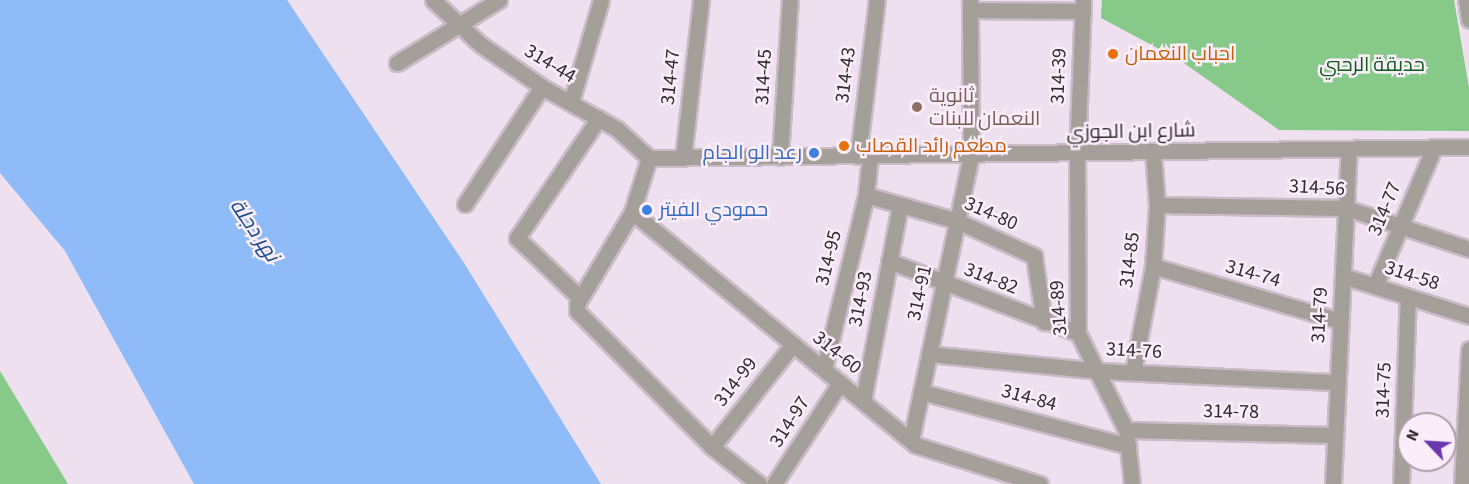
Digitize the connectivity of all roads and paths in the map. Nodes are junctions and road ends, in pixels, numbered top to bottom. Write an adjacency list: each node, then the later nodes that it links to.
1 (433, 0): 11 (street, 314-44)
2 (499, 0): 11 (street)
3 (601, 0): 14 (street)
4 (701, 0): 25 (street, 314-47)
5 (790, 0): 23 (street, 314-45)
6 (877, 0): 22 (street, 314-43)
7 (1466, 0): 10 (street)
8 (970, 5): 9 (street); 21 (street, 314-91)
9 (1083, 6): 20 (street, 314-39)
10 (1469, 20)
11 (458, 26): 12 (street); 13 (street, 314-44)
12 (397, 63)
13 (542, 87): 14 (street, 314-44); 27 (street)
14 (571, 102): 15 (street, 314-44)
15 (599, 118): 24 (street, 314-44); 41 (street)
16 (1469, 147): 17 (street, شارع ابن الجوزي)
17 (1434, 148): 18 (street, شارع ابن الجوزي); 33 (street, 314-77)
18 (1349, 149): 19 (street, شارع ابن الجوزي); 30 (street, 314-79)
19 (1154, 152): 20 (street, شارع ابن الجوزي); 29 (street, 314-85)
20 (1077, 153): 21 (street, شارع ابن الجوزي); 45 (street, 314-89)
21 (971, 155): 22 (street, شارع ابن الجوزي); 32 (street, 314-91)
22 (864, 156): 23 (street, شارع ابن الجوزي); 26 (street, 314-95)
23 (780, 157): 25 (street, شارع ابن الجوزي)
24 (649, 158): 25 (street, شارع ابن الجوزي); 31 (street)
25 (683, 158)
26 (866, 195): 28 (street, 314-80); 49 (street, 314-95)
27 (465, 204)
28 (900, 205): 32 (street, 314-80); 35 (street, 314-93)
29 (1157, 205): 30 (street, 314-56); 36 (street, 314-85)
30 (1346, 208): 33 (street, 314-56); 37 (street, 314-79)
31 (632, 212): 41 (street); 46 (street, 314-60)
32 (957, 220): 38 (street, 314-91); 44 (street, 314-80)
33 (1401, 224): 34 (street, 314-56); 39 (street, 314-77)
34 (1469, 249)
35 (889, 261): 38 (street, 314-82); 55 (street, 314-93)
36 (1153, 266): 43 (street, 314-74); 51 (street, 314-85)
37 (1342, 276): 39 (street, 314-58); 43 (street, 314-79)
38 (944, 284): 44 (street, 314-82); 48 (street, 314-91)
39 (1375, 286): 40 (street, 314-58)
40 (1408, 297): 42 (street, 314-58); 65 (street, 314-75)
41 (580, 298): 59 (street)
42 (1469, 316)
43 (1340, 321): 53 (street, 314-79)
44 (1044, 322): 45 (street, 314-82)
45 (1078, 333): 50 (street, 314-89)
46 (793, 344): 49 (street, 314-60); 59 (street, 314-99)
47 (1469, 349): 66 (street)
48 (929, 354): 50 (street, 314-76); 54 (street, 314-91)
49 (824, 369): 52 (street, 314-60)
50 (1100, 371): 51 (street, 314-76); 57 (street, 314-89)
51 (1133, 372): 53 (street, 314-76)
52 (840, 382): 55 (street, 314-60); 61 (street, 314-97)
53 (1337, 382): 56 (street, 314-79)
54 (921, 392): 57 (street, 314-84); 58 (street, 314-91)
55 (863, 401): 58 (street, 314-60)
56 (1335, 435): 57 (street, 314-78); 64 (street, 314-79)
57 (1127, 438): 63 (street, 314-89)
58 (911, 440): 62 (street, 314-60)
59 (712, 447): 60 (street)
60 (759, 484)
61 (774, 484)
62 (1040, 484)
63 (1132, 484)
64 (1332, 484)
65 (1401, 484)
66 (1462, 484)

